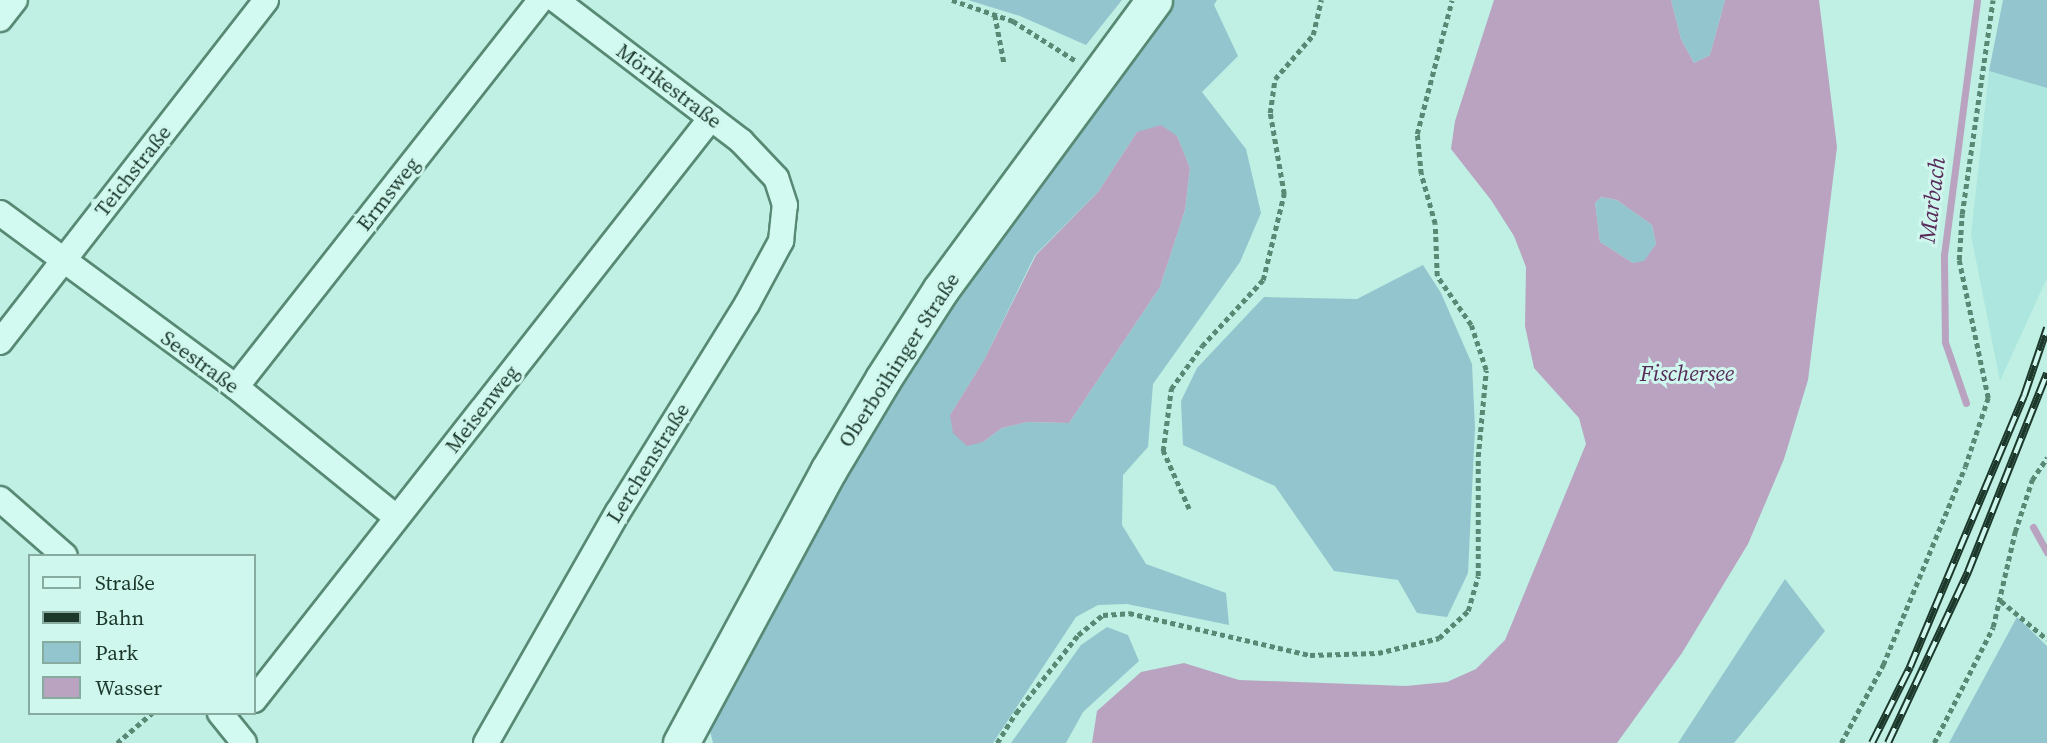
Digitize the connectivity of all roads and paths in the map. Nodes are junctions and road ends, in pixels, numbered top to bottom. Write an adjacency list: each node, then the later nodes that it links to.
1 (15, 0): 11 (street)
2 (266, 0): 17 (street, Teichstraße)
3 (541, 0): 19 (street, Ermsweg)
4 (556, 0): 14 (street, Mörikestraße)
5 (952, 0): 10 (path)
6 (1154, 0): 31 (main road, Oberboihinger Straße)
7 (1321, 0): 22 (path)
8 (1452, 0): 32 (path)
9 (1993, 0): 33 (path)
10 (995, 15): 12 (path); 13 (path)
11 (0, 19)
12 (1004, 62)
13 (1081, 65)
14 (711, 118): 15 (street, Mörikestraße); 23 (street, Meisenweg)
15 (776, 178): 30 (street, Lerchenstraße)
16 (0, 213): 17 (street, Seestraße)
17 (63, 261): 18 (street, Teichstraße); 19 (street, Seestraße)
18 (0, 342)
19 (236, 387): 23 (street, Seestraße)
20 (2047, 458): 25 (path)
21 (0, 499): 24 (street)
22 (1189, 509)
23 (396, 517): 27 (street, Meisenweg)
24 (63, 554)
25 (2001, 601): 26 (path); 34 (path)
26 (2047, 639)
27 (256, 697)
28 (150, 715): 29 (path)
29 (117, 743)
30 (486, 743)
31 (681, 743)
32 (997, 743)
33 (1841, 743)
34 (1934, 743)

